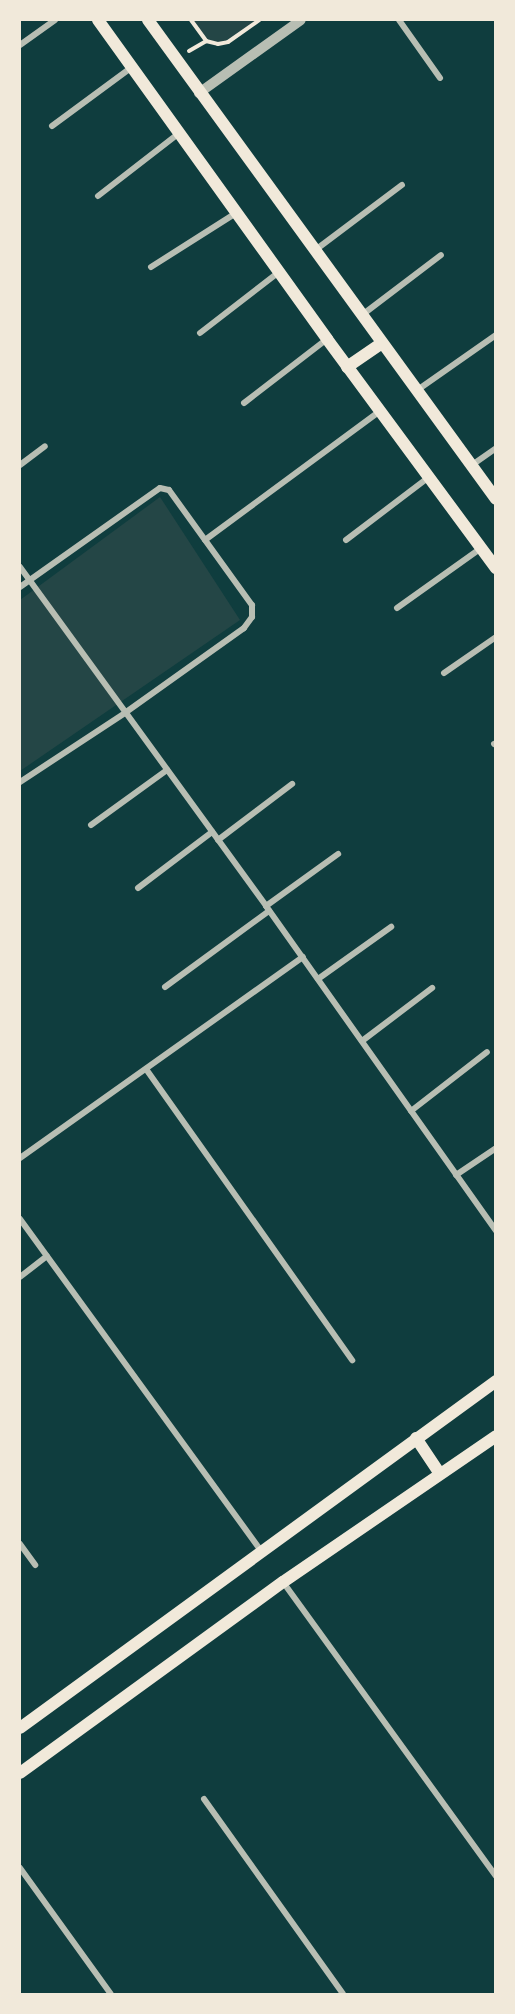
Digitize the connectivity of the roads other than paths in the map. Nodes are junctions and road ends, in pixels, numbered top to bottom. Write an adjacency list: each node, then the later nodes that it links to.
1 (55, 20): 6 (street)
2 (98, 20): 7 (main road)
3 (148, 20): 9 (main road)
4 (302, 20): 9 (street)
5 (399, 20): 8 (street)
6 (20, 45)
7 (132, 67): 10 (street); 11 (main road)
8 (440, 78)
9 (200, 93): 15 (main road)
10 (52, 126)
11 (178, 134): 13 (street); 14 (main road)
12 (402, 185): 15 (street)
13 (98, 195)
14 (236, 213): 17 (street); 18 (main road)
15 (314, 251): 19 (main road)
16 (441, 255): 19 (street)
17 (151, 267)
18 (279, 272): 20 (street); 22 (main road)
19 (361, 315): 23 (main road)
20 (200, 333)
21 (495, 335): 25 (street)
22 (327, 339): 24 (main road); 26 (street)
23 (382, 343): 24 (main road); 25 (main road)
24 (347, 367): 27 (main road)
25 (416, 391): 31 (main road)
26 (244, 404)
27 (380, 411): 32 (main road); 34 (street)
28 (45, 446): 30 (street)
29 (495, 448): 31 (street)
30 (20, 465)
31 (471, 466): 33 (main road)
32 (429, 477): 35 (street); 36 (main road)
33 (495, 499)
34 (205, 540): 39 (street); 44 (street)
35 (346, 540)
36 (481, 548): 38 (main road); 41 (street)
37 (20, 567): 39 (street)
38 (495, 568)
39 (29, 580): 40 (street); 44 (street)
40 (20, 586)
41 (397, 608)
42 (495, 637): 43 (street)
43 (444, 673)
44 (125, 713): 45 (street); 46 (street)
45 (168, 770): 48 (street); 49 (street)
46 (20, 782)
47 (292, 784): 50 (street)
48 (92, 825)
49 (212, 832): 50 (street); 52 (street)
50 (218, 840): 53 (street)
51 (338, 854): 53 (street)
52 (138, 888)
53 (268, 908): 55 (street); 57 (street)
54 (391, 927): 56 (street)
55 (303, 957): 56 (street); 61 (street)
56 (318, 979): 59 (street)
57 (165, 987)
58 (432, 988): 59 (street)
59 (362, 1041): 62 (street)
60 (487, 1052): 62 (street)
61 (146, 1069): 64 (street); 70 (street)
62 (411, 1111): 65 (street)
63 (495, 1148): 65 (street)
64 (20, 1158)
65 (456, 1175): 67 (street)
66 (20, 1219): 68 (street)
67 (495, 1231)
68 (47, 1256): 69 (street); 76 (street)
69 (20, 1277)
70 (352, 1360)
71 (495, 1381): 73 (main road)
72 (495, 1436): 74 (main road)
73 (416, 1438): 74 (main road); 76 (main road)
74 (440, 1474): 78 (main road)
75 (20, 1544): 77 (street)
76 (261, 1551): 79 (main road)
77 (35, 1565)
78 (283, 1582): 80 (main road); 83 (street)
79 (20, 1728)
80 (20, 1773)
81 (204, 1799): 85 (street)
82 (20, 1868): 84 (street)
83 (495, 1876)
84 (111, 1995)
85 (343, 1995)

